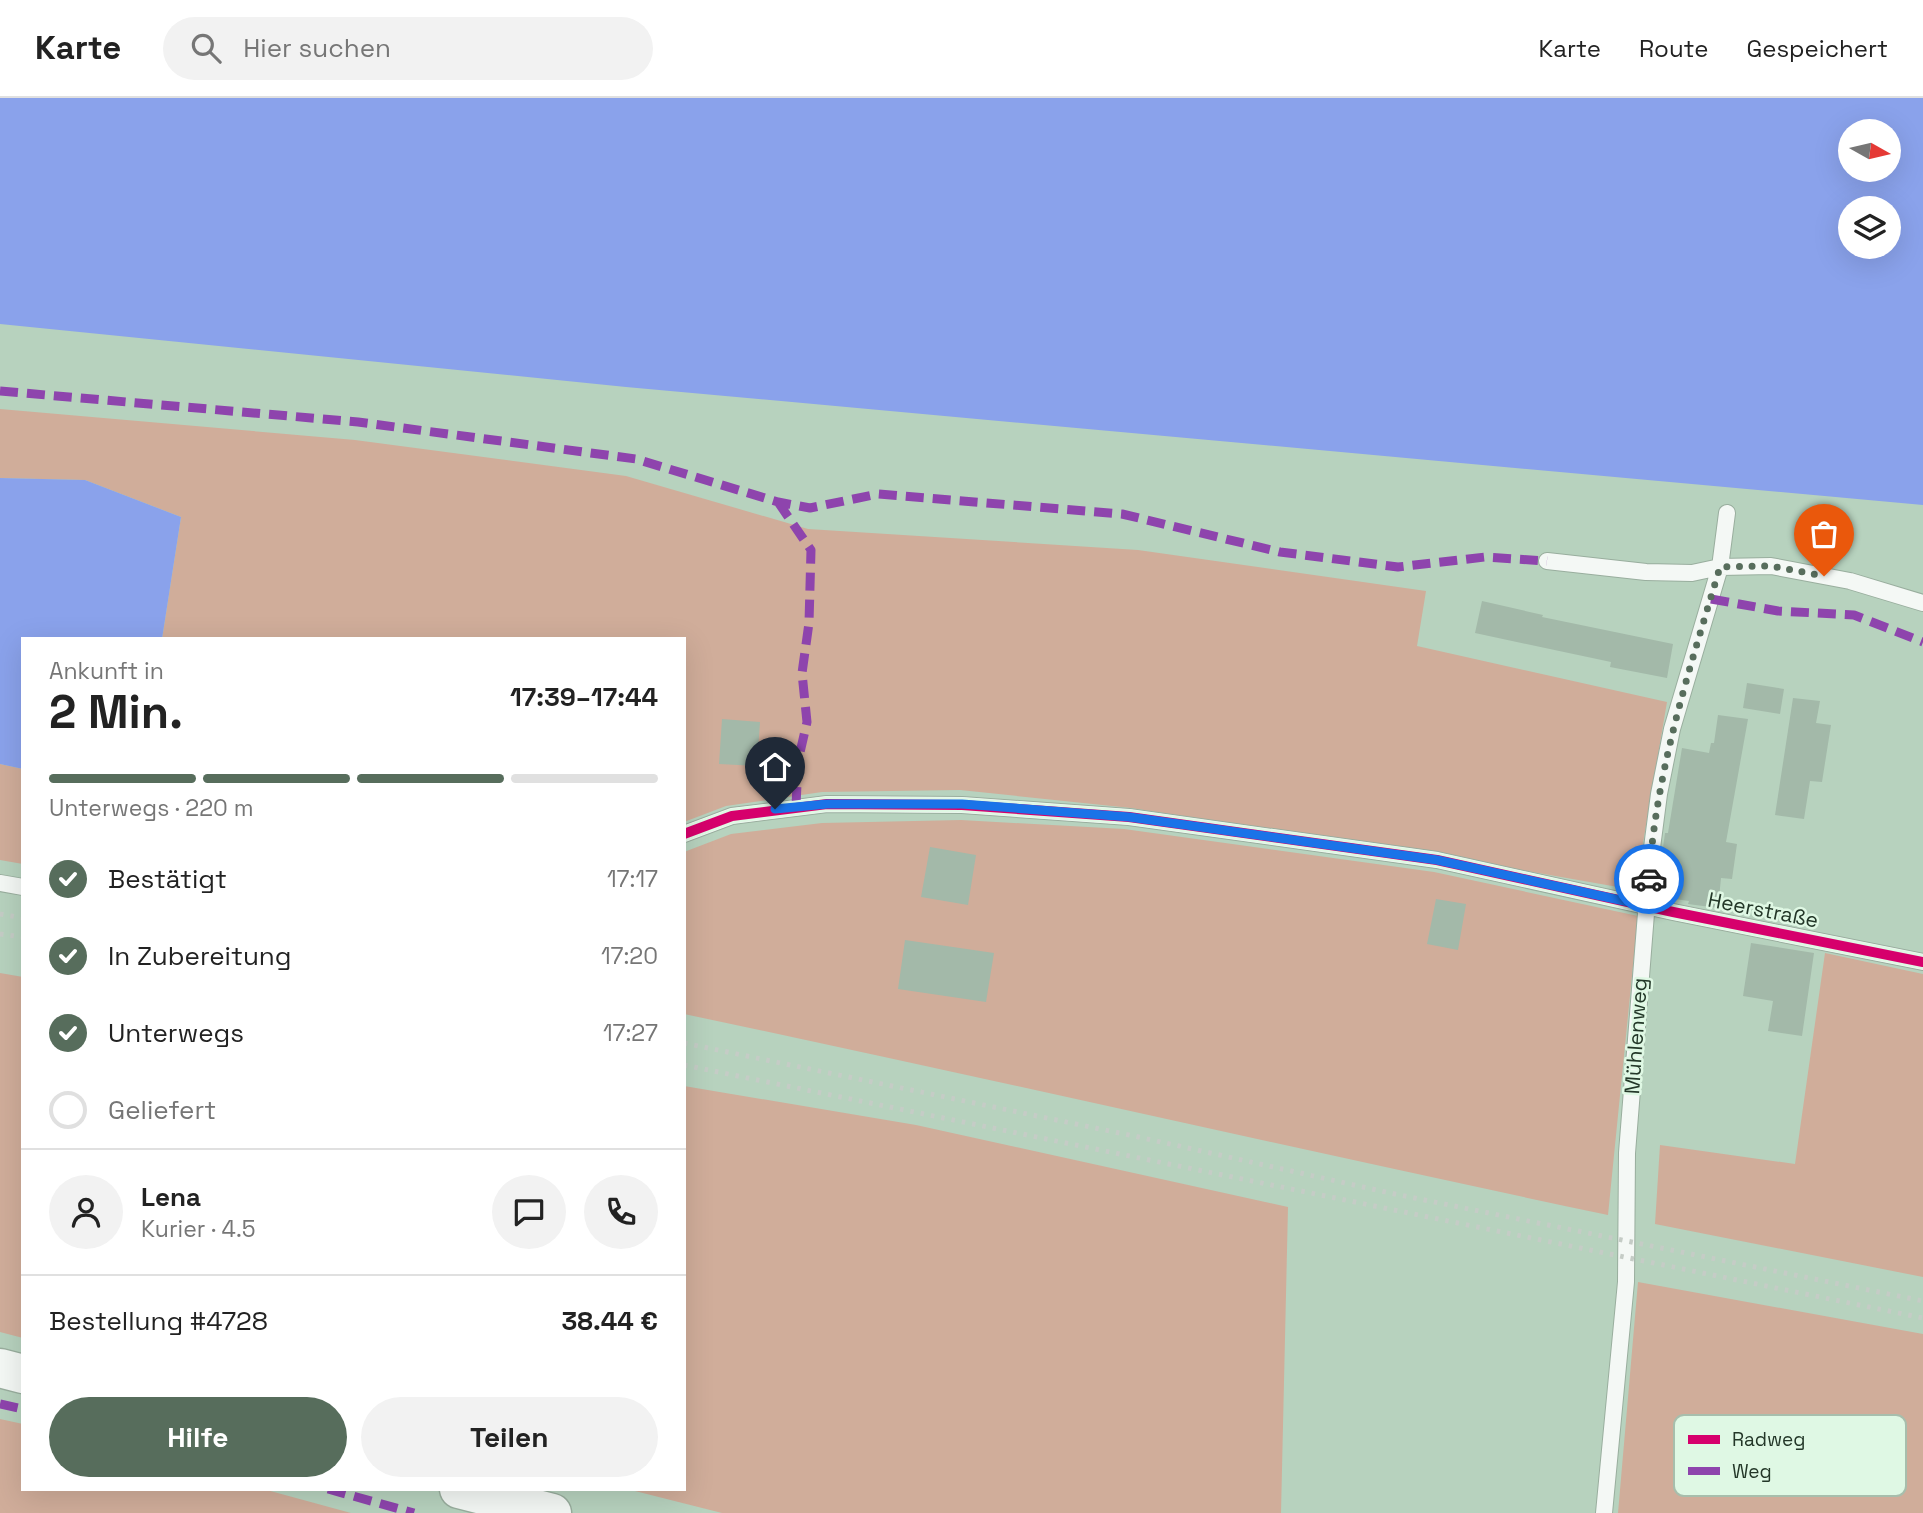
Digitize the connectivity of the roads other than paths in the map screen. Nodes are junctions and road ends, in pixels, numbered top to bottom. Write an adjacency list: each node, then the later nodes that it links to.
1 (1727, 513): 3 (lane, Mühlenweg)
2 (1547, 561): 3 (lane)
3 (1720, 567): 4 (lane); 8 (lane, Mühlenweg)
4 (1923, 603)
5 (686, 833): 8 (lane, Heerstraße)
6 (0, 883): 7 (lane)
7 (21, 887)
8 (1647, 906): 9 (lane, Heerstraße); 14 (lane, Mühlenweg)
9 (1923, 962)
10 (0, 1368): 11 (main road)
11 (21, 1373)
12 (466, 1491): 13 (main road)
13 (552, 1513)
14 (1604, 1513)

